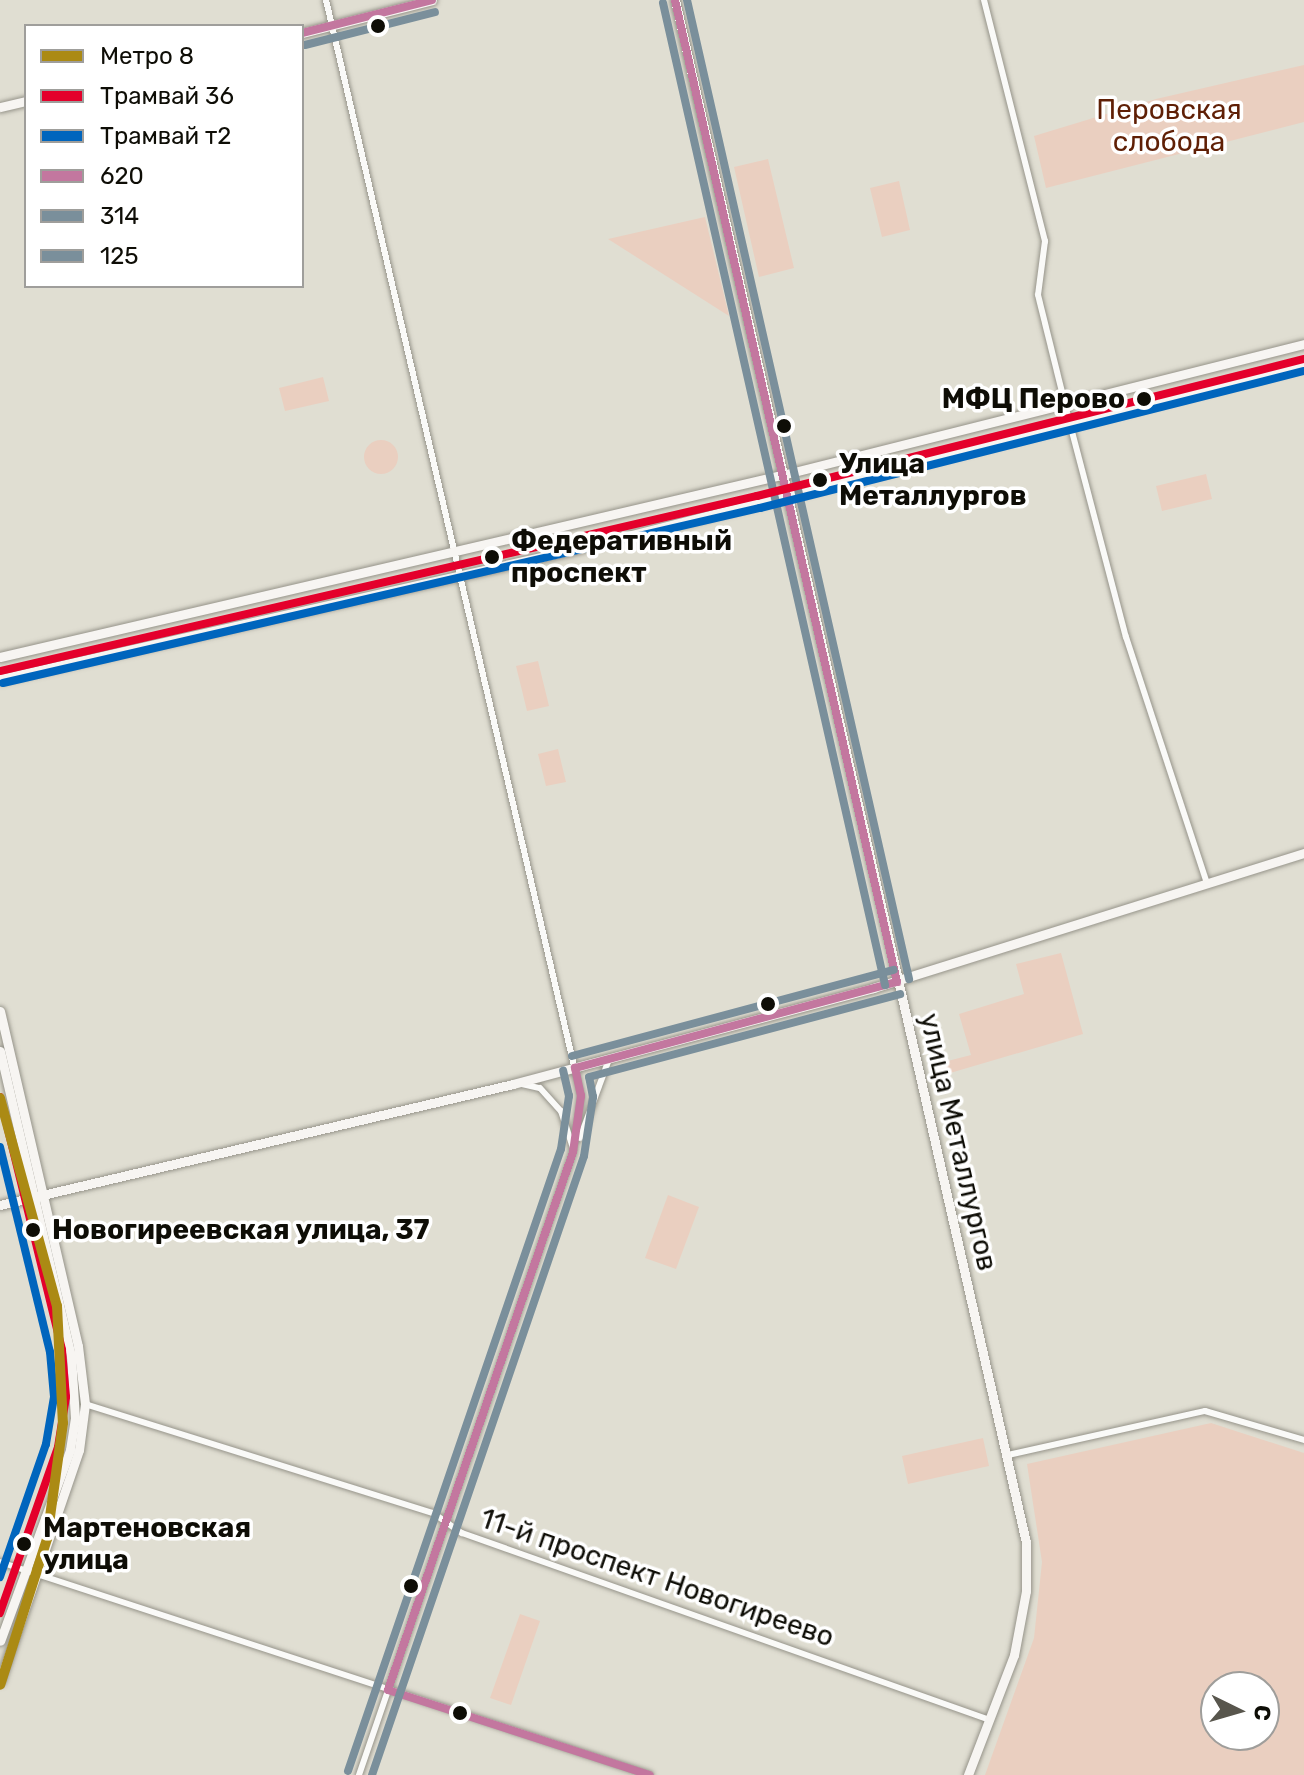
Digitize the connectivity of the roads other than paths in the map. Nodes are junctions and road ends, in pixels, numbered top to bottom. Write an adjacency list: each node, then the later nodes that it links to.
1 (326, 0): 5 (street)
2 (432, 0): 5 (street)
3 (675, 0): 13 (street, улица Металлургов)
4 (984, 0): 11 (street)
5 (332, 26): 6 (street); 15 (street)
6 (304, 33)
7 (24, 101): 8 (street)
8 (0, 107)
9 (1304, 344): 11 (street)
10 (1304, 364): 12 (street)
11 (1065, 404): 12 (street); 13 (street)
12 (1070, 424): 14 (street); 20 (street)
13 (786, 474): 14 (street, улица Металлургов); 15 (street)
14 (791, 494): 16 (street); 21 (street, улица Металлургов)
15 (455, 551): 16 (street); 17 (street)
16 (461, 575): 18 (street); 25 (street)
17 (0, 657)
18 (0, 679)
19 (1304, 853): 20 (street)
20 (1207, 884): 21 (street)
21 (897, 982): 24 (street); 32 (street, улица Металлургов)
22 (0, 1011): 28 (street)
23 (0, 1051): 28 (street)
24 (609, 1059): 25 (street); 27 (street)
25 (575, 1068): 26 (street); 27 (street)
26 (513, 1084): 27 (street); 28 (street)
27 (573, 1152): 33 (street)
28 (39, 1195): 29 (street); 30 (street); 35 (street)
29 (0, 1205)
30 (85, 1404): 33 (street, 11-й проспект Новогиреево); 36 (street)
31 (1304, 1440): 32 (street)
32 (1008, 1455): 40 (street, улица Металлургов)
33 (446, 1522): 39 (street); 40 (street, 11-й проспект Новогиреево)
34 (0, 1562): 35 (street)
35 (24, 1571): 36 (street); 37 (street)
36 (37, 1574): 38 (street); 39 (street)
37 (0, 1641)
38 (0, 1681)
39 (388, 1690): 41 (street); 42 (street)
40 (987, 1719): 43 (street, улица Металлургов)
41 (359, 1775)
42 (650, 1775)
43 (968, 1775)

